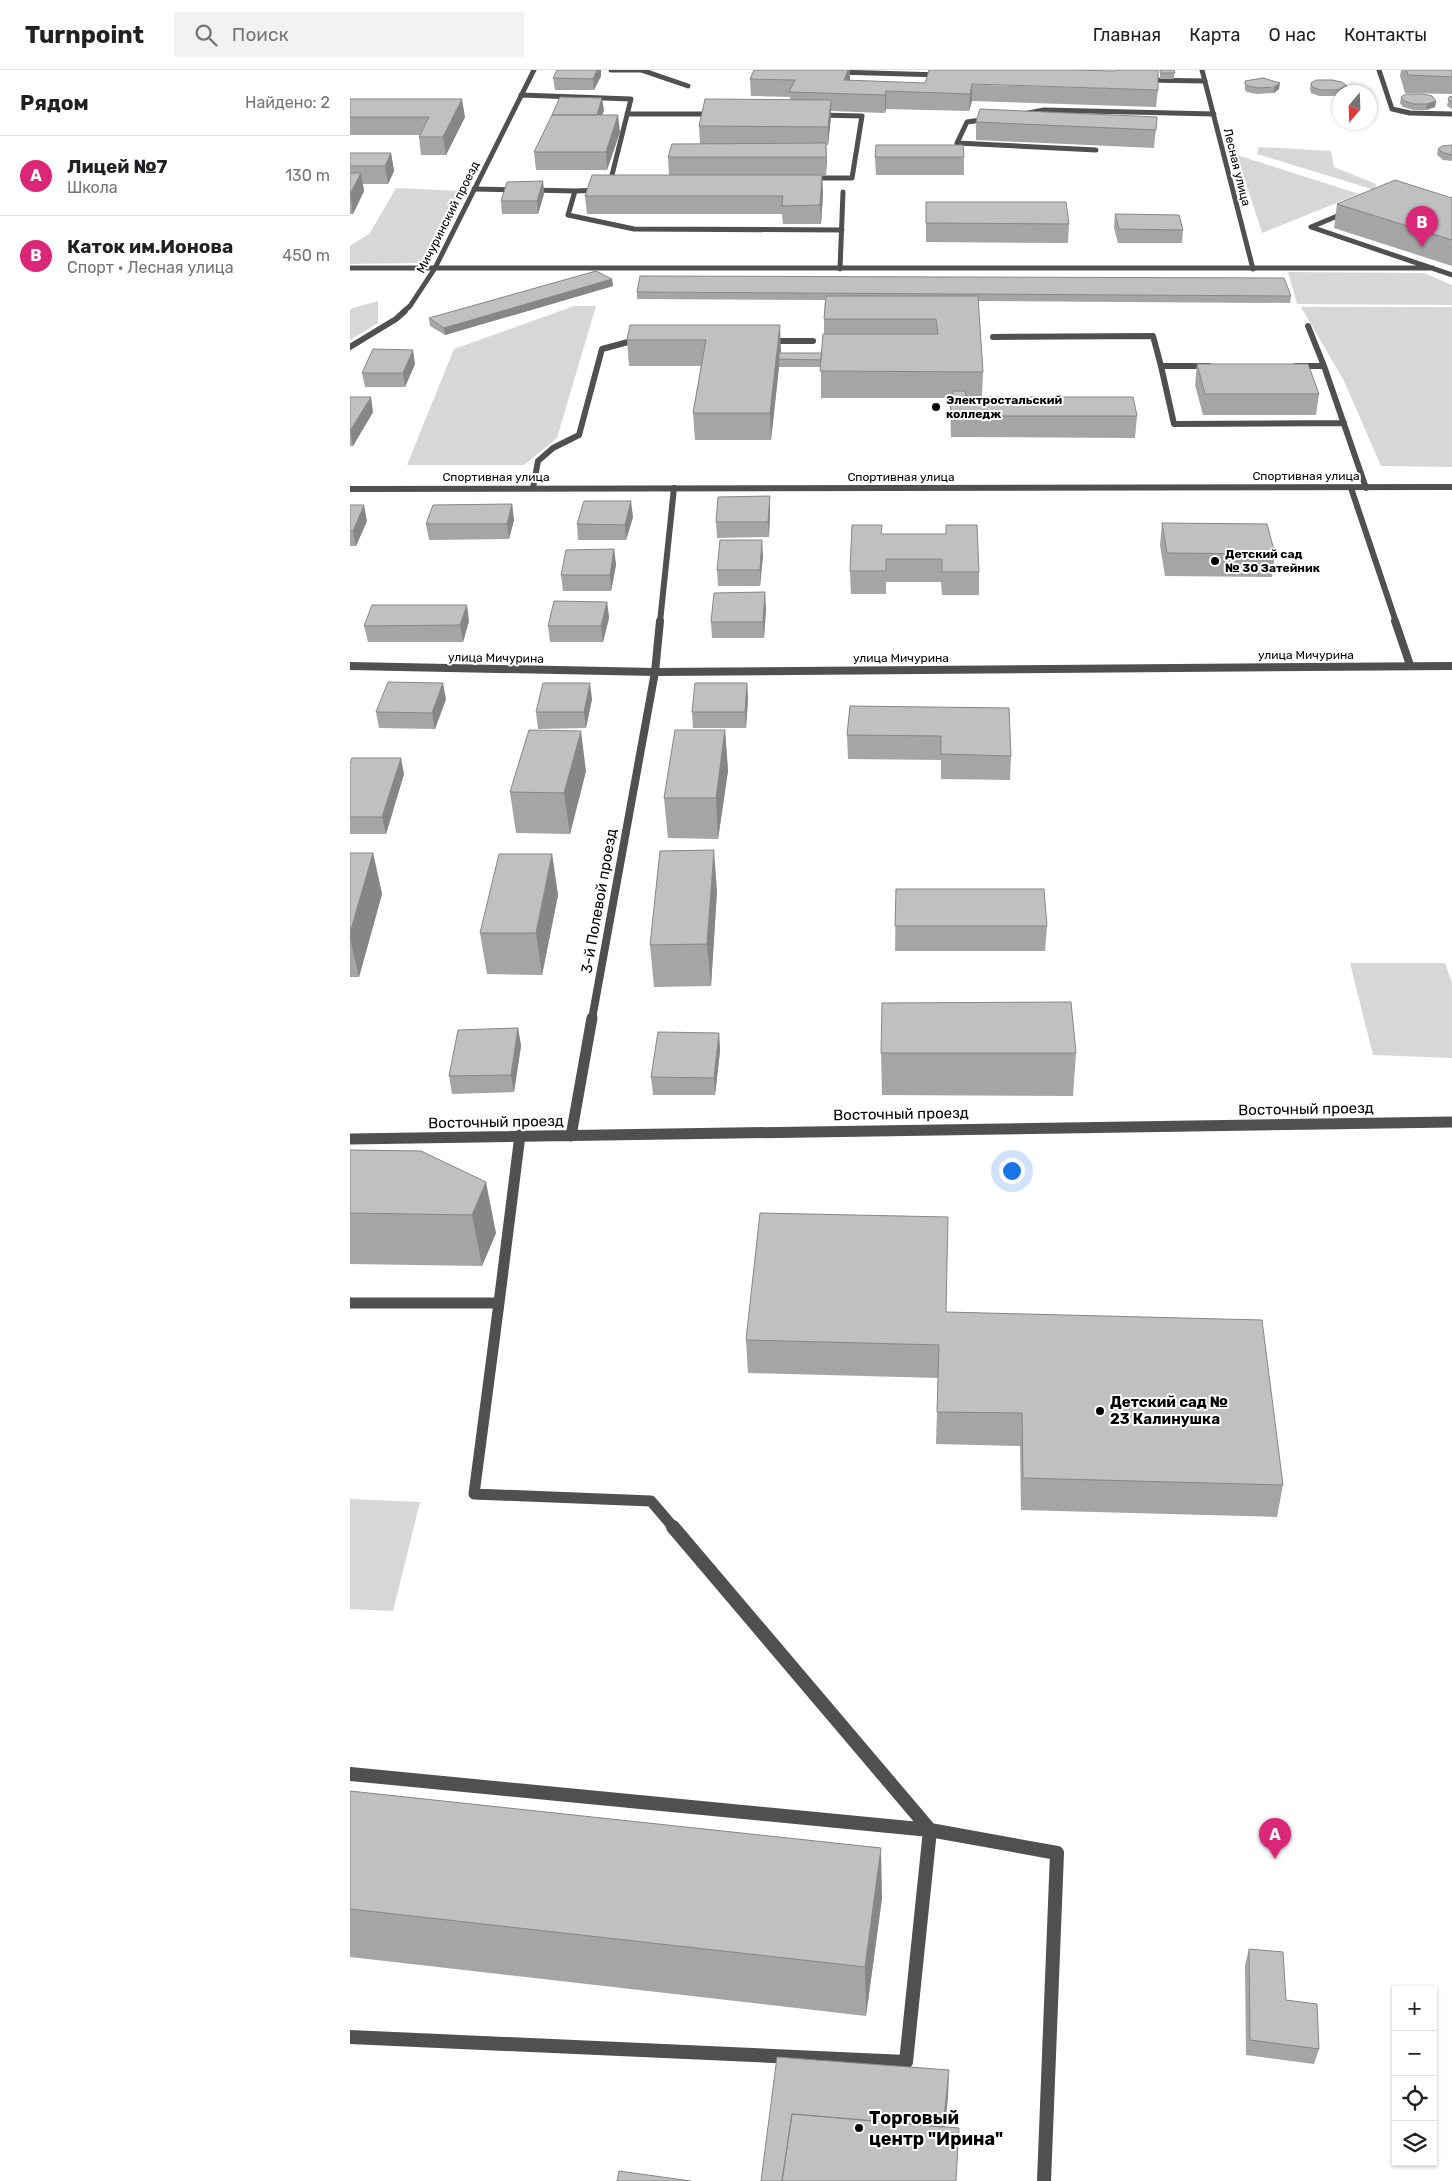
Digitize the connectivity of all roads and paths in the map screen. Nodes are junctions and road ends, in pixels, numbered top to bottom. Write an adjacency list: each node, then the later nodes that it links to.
1 (534, 70): 10 (street, Мичуринский проезд)
2 (611, 70): 9 (street)
3 (1202, 70): 8 (street, Лесная улица)
4 (1379, 70): 14 (street)
5 (829, 72): 6 (street)
6 (948, 75)
7 (1137, 80): 8 (street)
8 (1205, 81): 13 (street, Лесная улица)
9 (688, 86)
10 (521, 95): 11 (street); 21 (street, Мичуринский проезд)
11 (627, 114): 12 (street); 20 (street)
12 (725, 114)
13 (1214, 114): 16 (street); 31 (street, Лесная улица)
14 (1452, 114)
15 (813, 115): 19 (street)
16 (1015, 115)
17 (996, 118): 18 (street)
18 (1096, 150)
19 (804, 178)
20 (630, 179)
21 (474, 189): 23 (street); 28 (street, Мичуринский проезд)
22 (611, 190): 23 (street)
23 (575, 191): 26 (street)
24 (843, 192): 26 (street)
25 (1350, 211): 29 (street)
26 (842, 230): 30 (street)
27 (350, 268): 28 (street)
28 (435, 268): 30 (street); 38 (street, Мичуринский проезд)
29 (1433, 268): 31 (street); 32 (street)
30 (840, 269): 31 (street)
31 (1253, 269)
32 (1452, 275)
33 (1308, 326): 42 (street)
34 (993, 337): 39 (street)
35 (754, 341): 36 (street)
36 (813, 341)
37 (647, 342): 44 (street)
38 (350, 347)
39 (1161, 366): 40 (street); 43 (street)
40 (1219, 366)
41 (1286, 366): 42 (street)
42 (1324, 366): 43 (street)
43 (1344, 423): 47 (street)
44 (533, 488): 45 (street, Спортивная улица); 49 (street, Спортивная улица)
45 (674, 488): 46 (street, Спортивная улица); 53 (street, 3-й Полевой проезд)
46 (1351, 488): 47 (street, Спортивная улица); 50 (street)
47 (1366, 488): 48 (street, Спортивная улица)
48 (1452, 488)
49 (350, 489)
50 (1410, 665): 51 (street, улица Мичурина); 53 (street, улица Мичурина)
51 (1452, 666)
52 (350, 667): 53 (street, улица Мичурина)
53 (655, 672): 56 (street, 3-й Полевой проезд)
54 (1452, 1122): 56 (street, Восточный проезд)
55 (520, 1135): 56 (street, Восточный проезд); 57 (street, Восточный проезд); 59 (street)
56 (571, 1136)
57 (350, 1139)
58 (350, 1303): 59 (street)
59 (499, 1303): 61 (street)
60 (350, 1774): 61 (street)
61 (930, 1830): 62 (street); 63 (street)
62 (350, 2037)
63 (1044, 2181)

